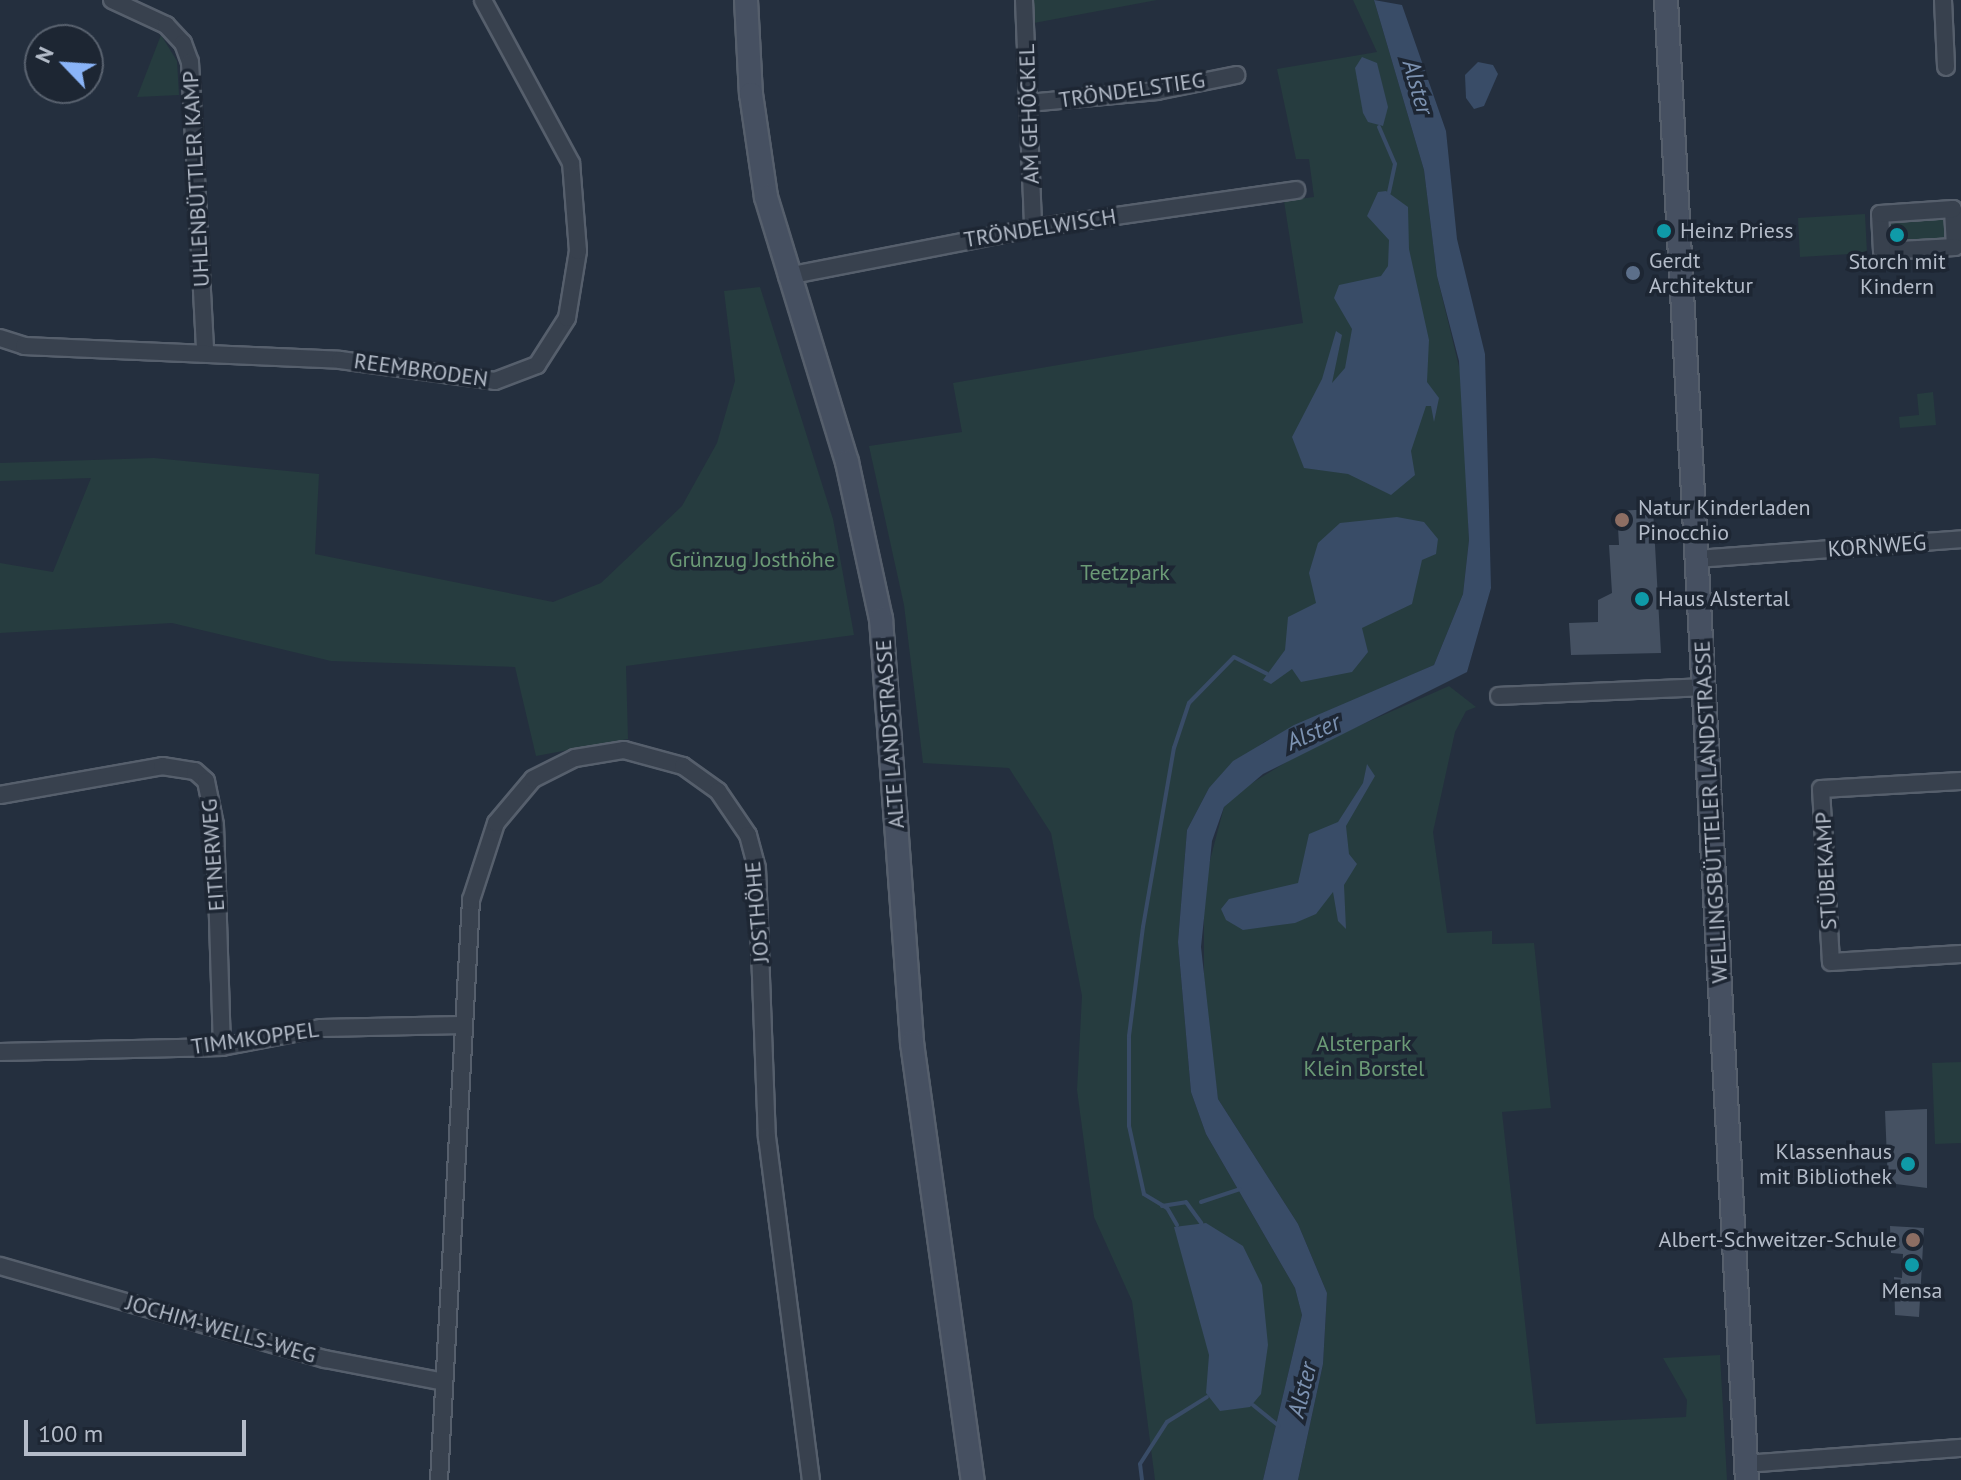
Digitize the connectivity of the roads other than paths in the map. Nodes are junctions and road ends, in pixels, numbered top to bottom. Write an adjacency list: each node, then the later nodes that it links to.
1 (112, 0): 15 (street, UHLENBÜTTLER KAMP)
2 (483, 0): 15 (street, REEMBRODEN)
3 (746, 0): 13 (main road, ALTE LANDSTRASSE)
4 (1024, 0): 9 (street, AM GEHÖCKEL)
5 (1666, 0): 17 (main road, WELLINGSBÜTTELER LANDSTRASSE)
6 (1943, 0): 7 (street)
7 (1946, 67)
8 (1236, 75): 9 (street, TRÖNDELSTIEG)
9 (1028, 103): 12 (street, AM GEHÖCKEL)
10 (1296, 190): 12 (street, TRÖNDELWISCH)
11 (1958, 227): 11 (street)
12 (1033, 228): 13 (street, TRÖNDELWISCH)
13 (787, 276): 32 (main road, ALTE LANDSTRASSE)
14 (0, 338): 15 (street, REEMBRODEN)
15 (205, 353)
16 (1961, 539): 17 (street, KORNWEG)
17 (1698, 559): 18 (main road, WELLINGSBÜTTELER LANDSTRASSE)
18 (1705, 687): 19 (street); 29 (main road, WELLINGSBÜTTELER LANDSTRASSE)
19 (1499, 696)
20 (1961, 781): 22 (street, STÜBEKAMP)
21 (0, 795): 24 (street, EITNERWEG)
22 (1961, 954)
23 (462, 1025): 24 (street, TIMMKOPPEL); 27 (street, JOSTHÖHE); 31 (street, JOSTHÖHE)
24 (222, 1047): 25 (street, TIMMKOPPEL)
25 (0, 1052)
26 (0, 1266): 27 (street, JOCHIM-WELLS-WEG)
27 (444, 1382): 30 (street, JOSTHÖHE)
28 (1961, 1448): 29 (street)
29 (1747, 1472)
30 (439, 1480)
31 (811, 1480)
32 (973, 1480)

